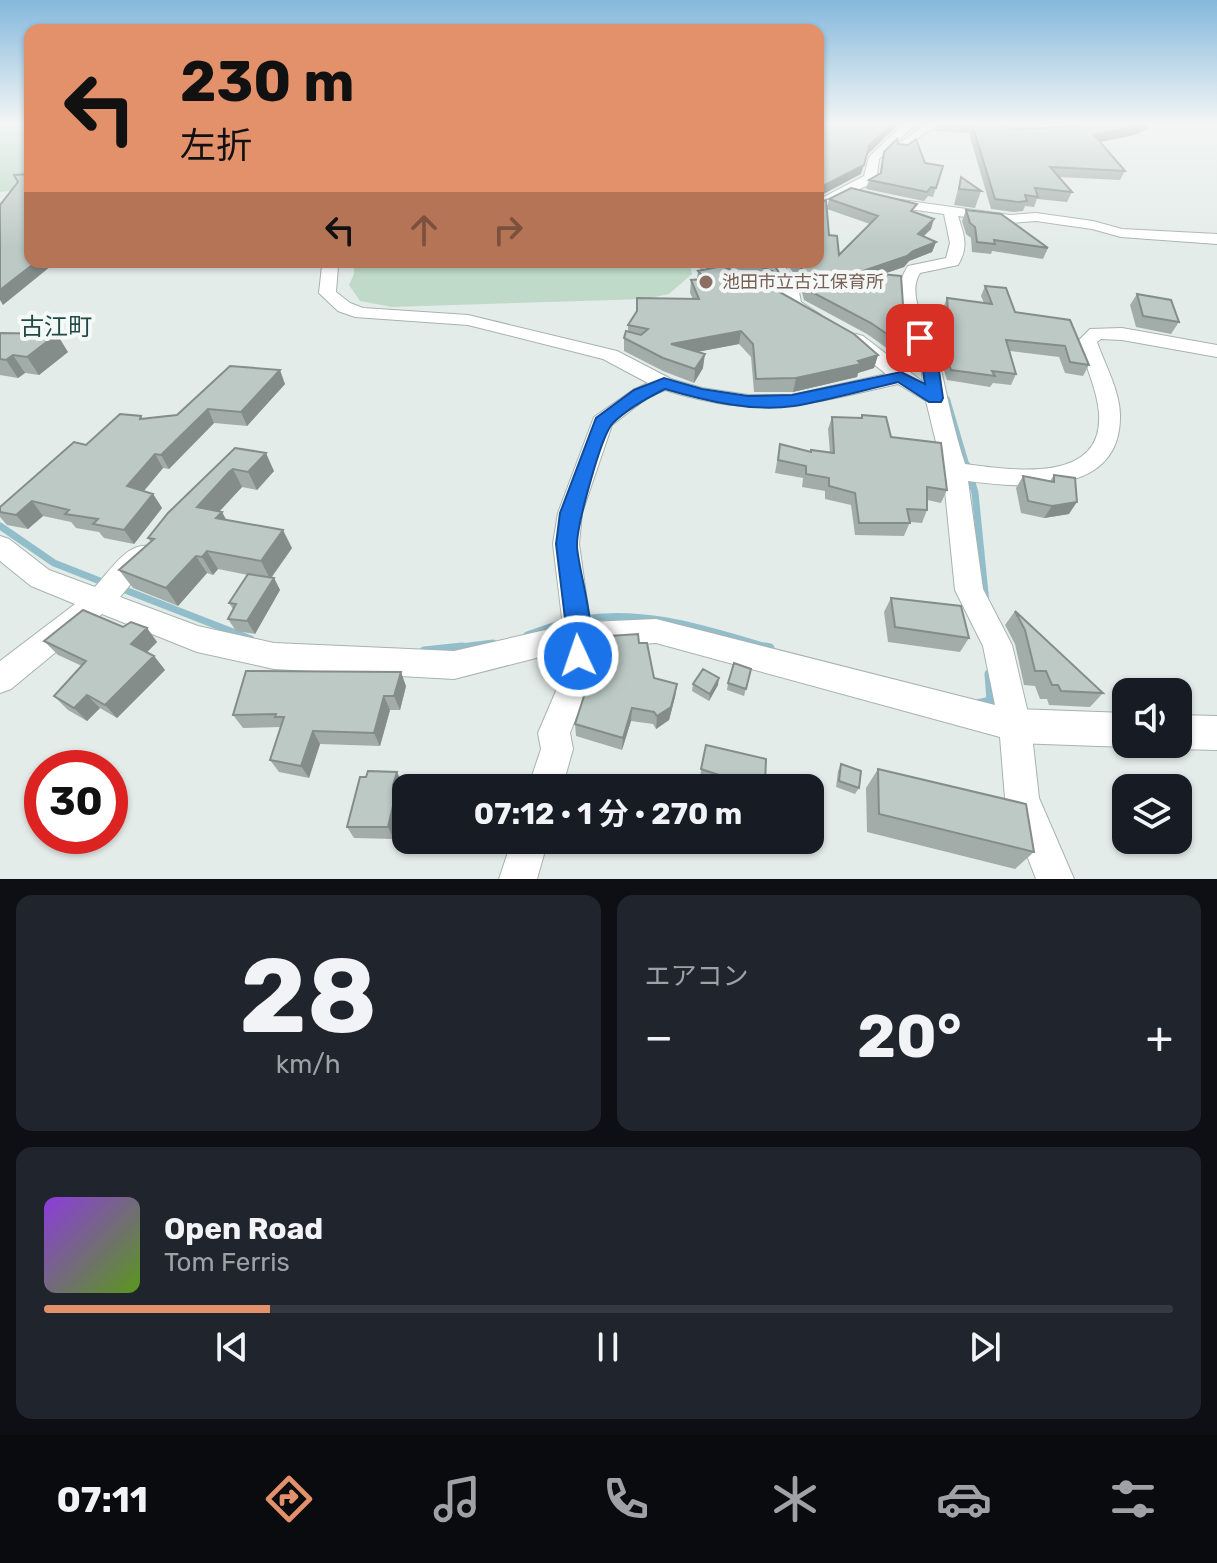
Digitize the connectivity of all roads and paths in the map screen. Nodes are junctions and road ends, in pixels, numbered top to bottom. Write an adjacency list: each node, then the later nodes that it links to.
1 (870, 165): 2 (street)
2 (847, 191): 3 (street); 4 (street)
3 (824, 203)
4 (950, 211): 5 (street); 13 (street)
5 (1217, 239)
6 (330, 268): 12 (street)
7 (712, 268): 9 (street)
8 (778, 268): 9 (street)
9 (793, 305): 11 (street)
10 (1217, 351): 14 (street)
11 (901, 377): 12 (street); 13 (street)
12 (664, 383): 18 (street)
13 (935, 398): 14 (street)
14 (955, 471): 20 (street)
15 (161, 532): 17 (street)
16 (0, 546): 17 (street)
17 (99, 601): 18 (street); 19 (street)
18 (578, 635): 20 (street); 24 (street)
19 (0, 679)
20 (1015, 726): 21 (street); 27 (street)
21 (1112, 729)
22 (1192, 732): 23 (street)
23 (1217, 733)
24 (549, 774)
25 (526, 854): 26 (street)
26 (518, 879)
27 (1055, 879)

